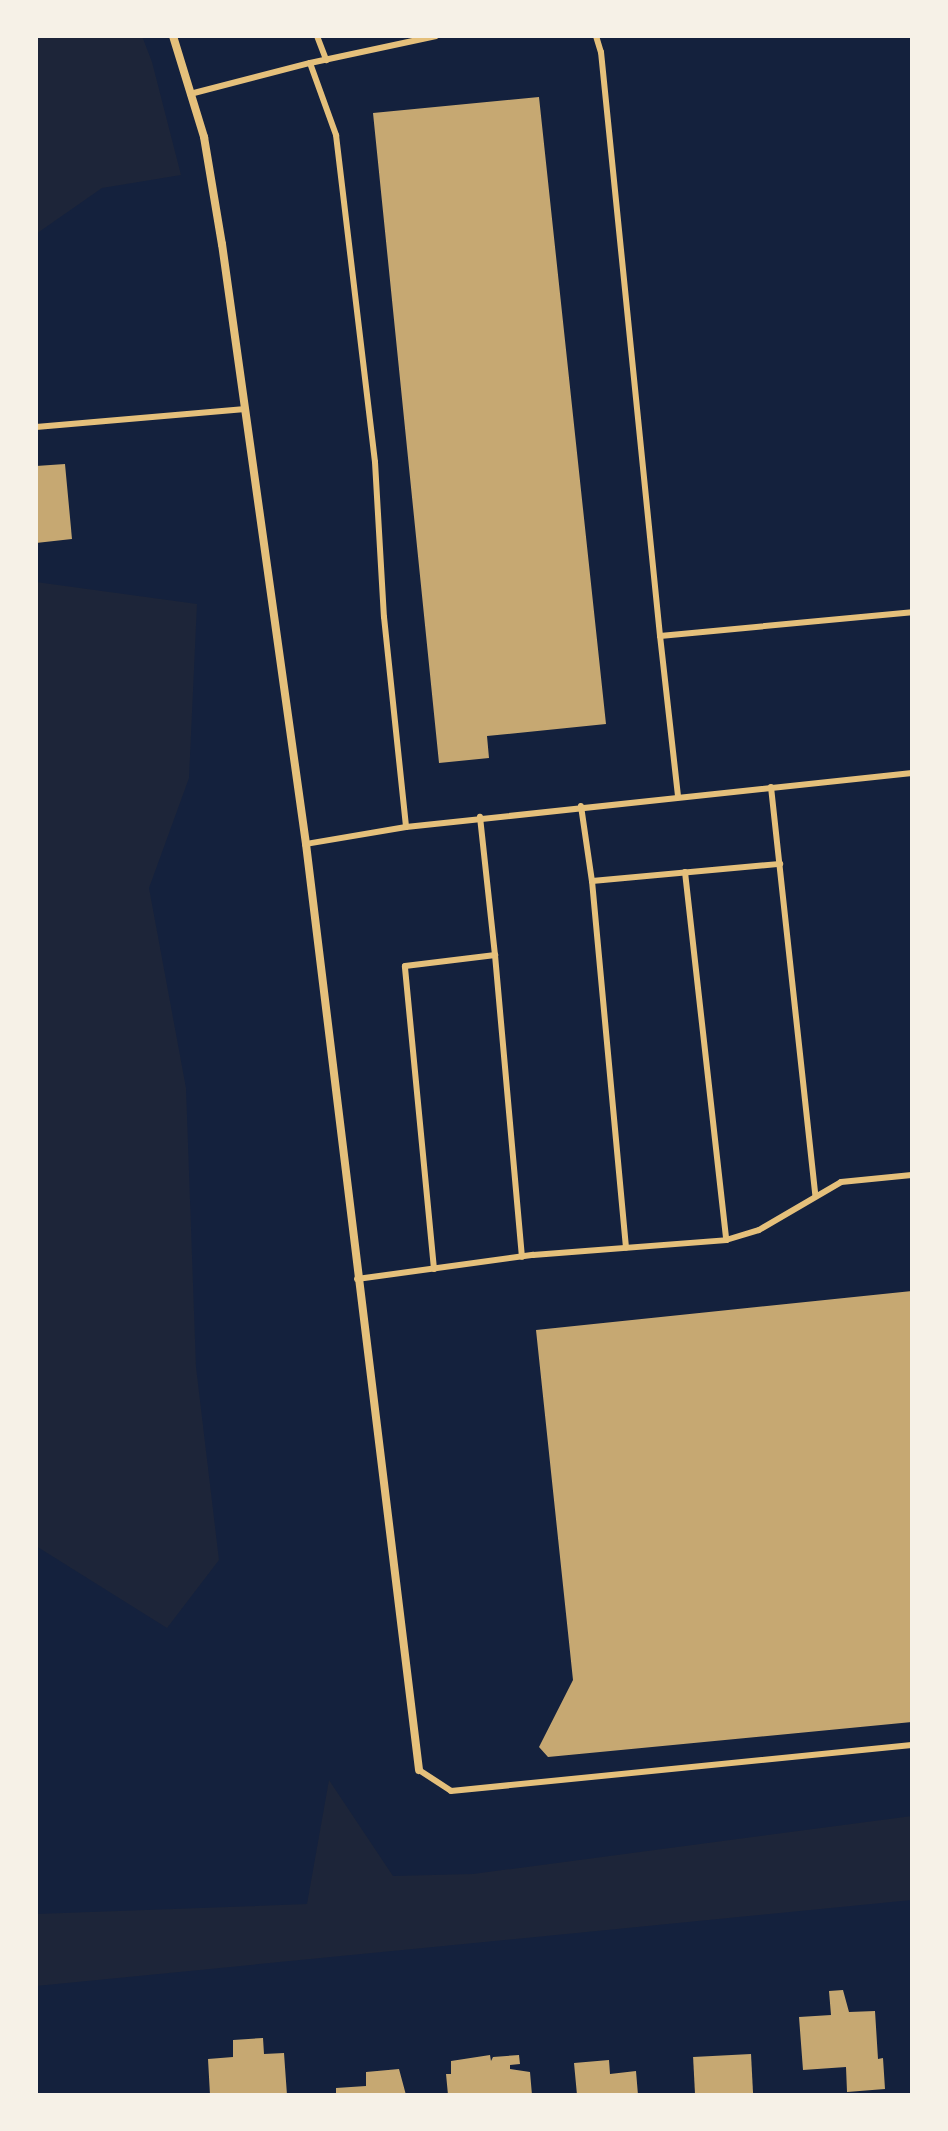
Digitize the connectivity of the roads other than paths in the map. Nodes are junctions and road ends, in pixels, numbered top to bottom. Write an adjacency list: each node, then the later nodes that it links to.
1 (173, 36): 7 (street)
2 (317, 36): 5 (lane)
3 (436, 36): 5 (lane)
4 (596, 36): 11 (lane)
5 (326, 60): 6 (lane)
6 (310, 63): 7 (lane); 17 (lane)
7 (190, 94): 8 (street)
8 (245, 409): 9 (lane); 18 (street)
9 (36, 427)
10 (912, 612): 11 (lane)
11 (660, 636): 14 (lane)
12 (912, 773): 13 (lane)
13 (771, 787): 14 (lane); 19 (lane)
14 (678, 796): 15 (lane)
15 (581, 806): 16 (lane); 21 (lane)
16 (480, 817): 17 (lane); 22 (lane)
17 (406, 827): 18 (lane)
18 (306, 844): 29 (street)
19 (780, 864): 20 (lane); 24 (lane)
20 (685, 872): 21 (lane); 25 (lane)
21 (592, 881): 26 (lane)
22 (495, 955): 27 (lane); 28 (lane)
23 (912, 1175): 24 (lane)
24 (815, 1195): 25 (lane)
25 (726, 1240): 26 (lane)
26 (626, 1247): 27 (lane)
27 (522, 1257): 28 (lane)
28 (434, 1269): 29 (lane)
29 (357, 1279): 31 (street)
30 (912, 1745): 31 (lane)
31 (419, 1770)

